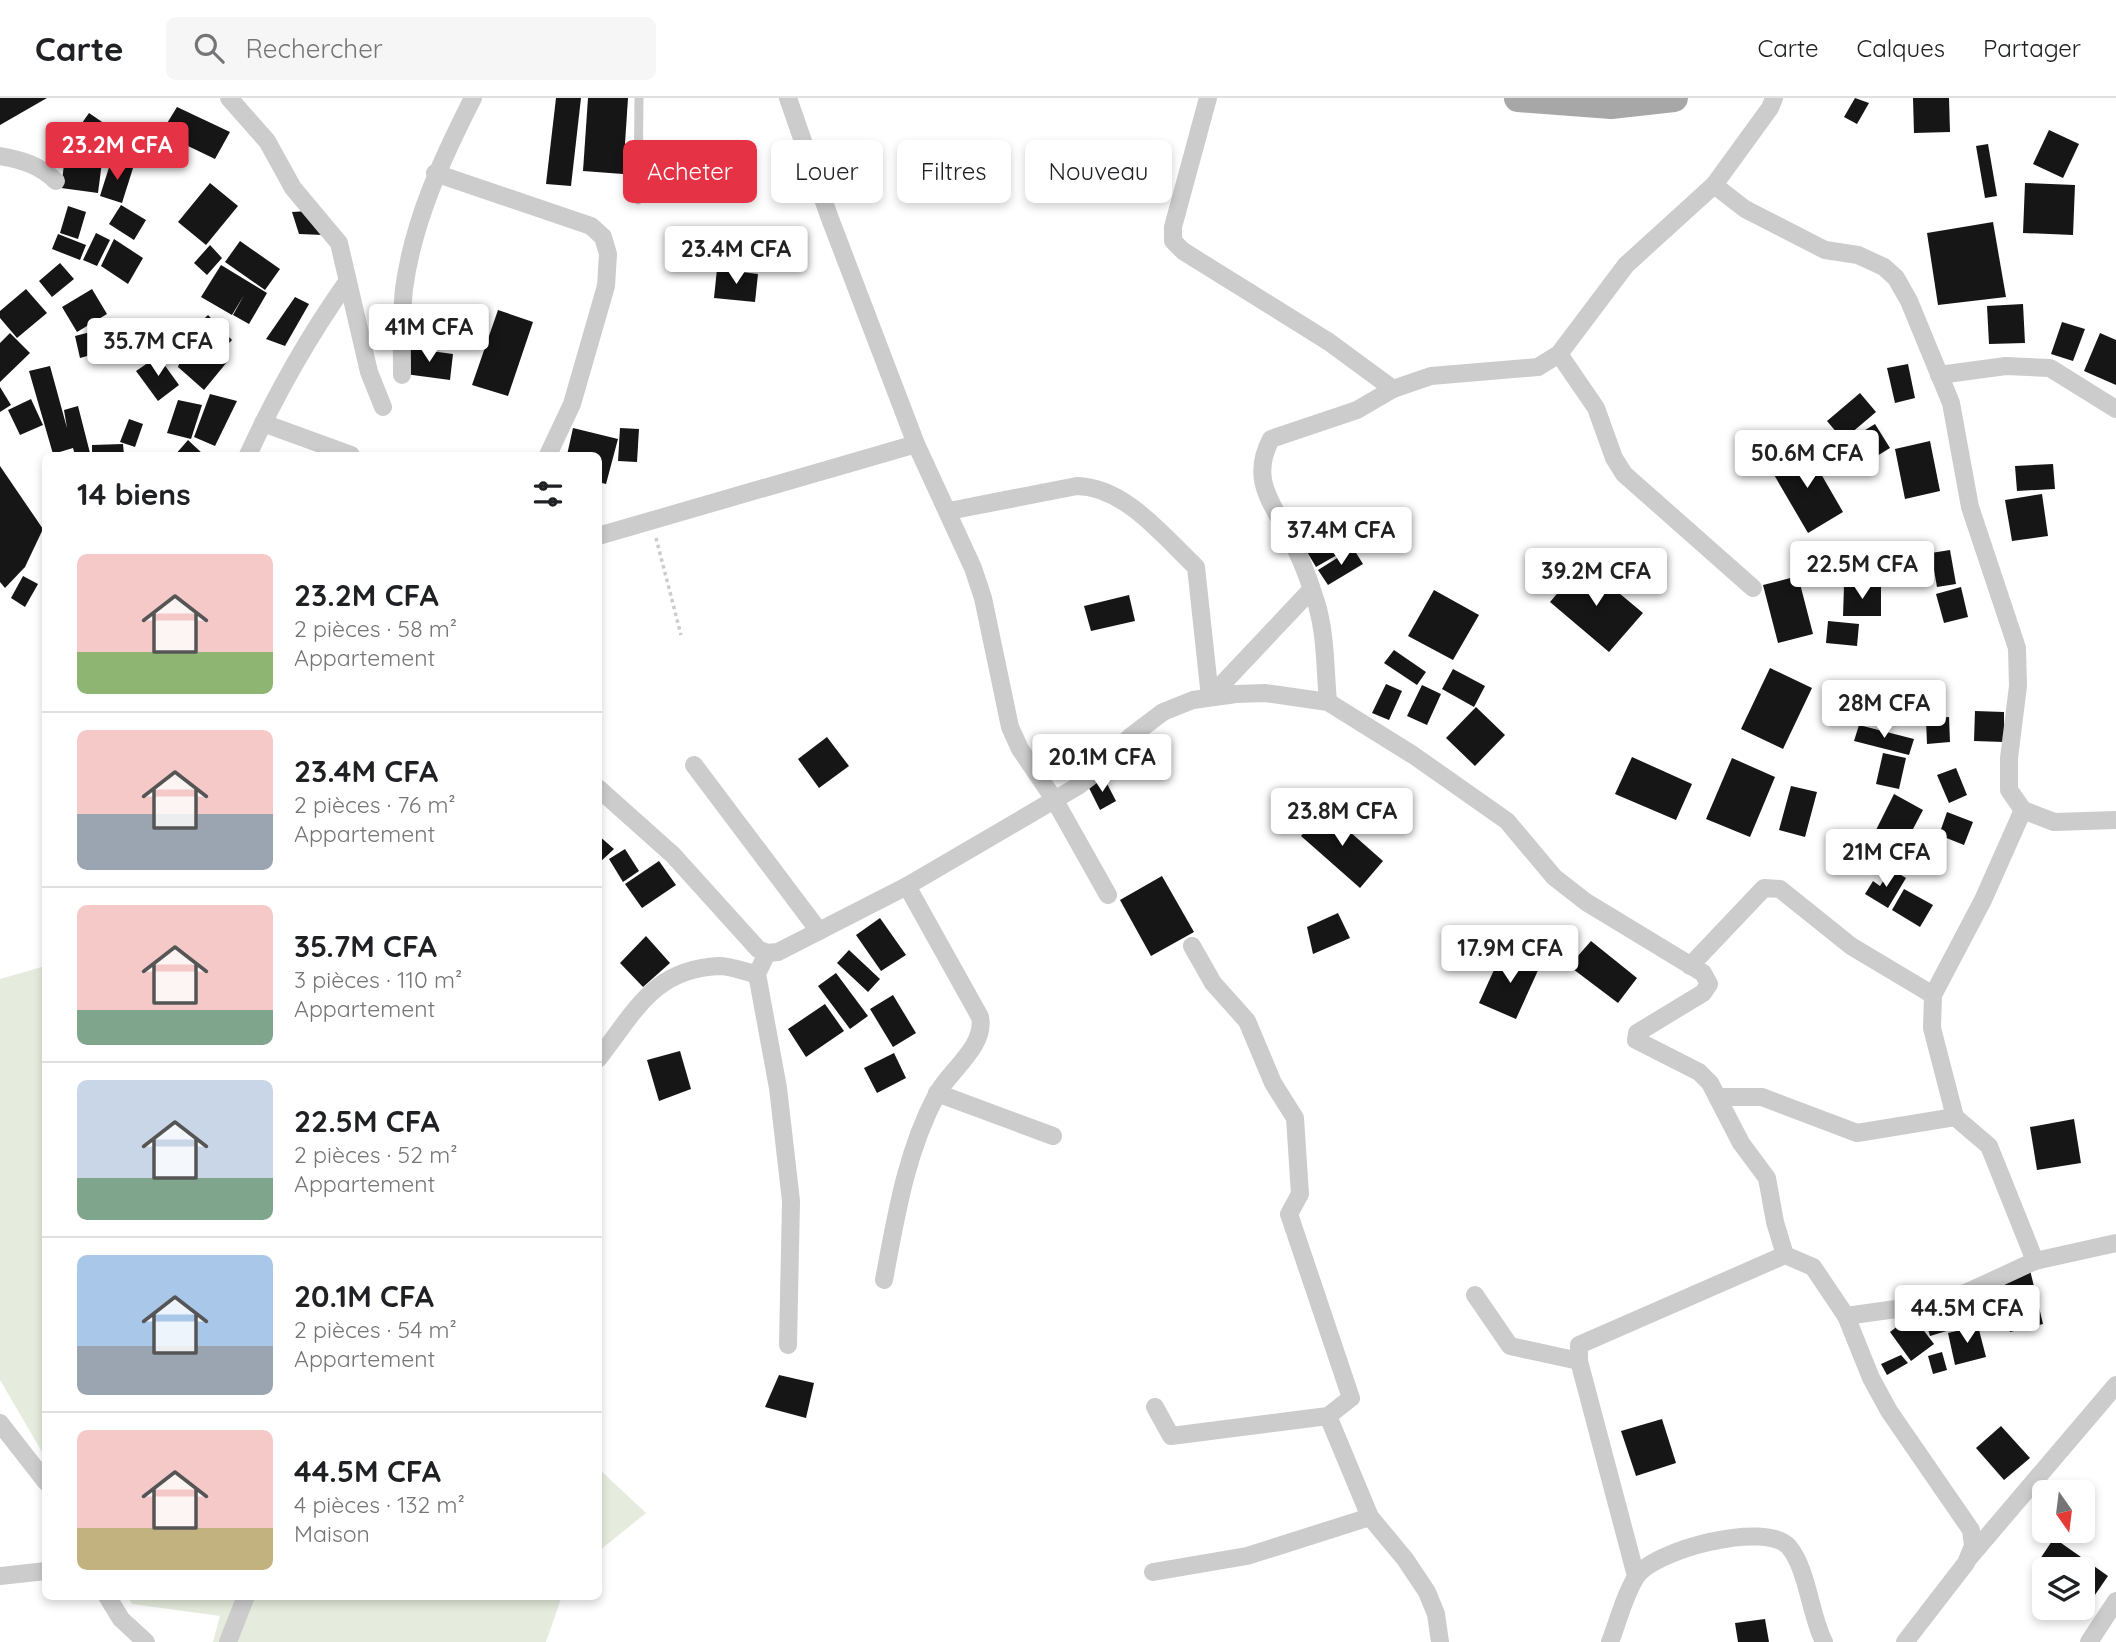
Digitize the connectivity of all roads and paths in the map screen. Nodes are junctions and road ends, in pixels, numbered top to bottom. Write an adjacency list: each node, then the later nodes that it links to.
1 (229, 98): 14 (street)
2 (473, 98): 11 (street)
3 (639, 98): 9 (lane)
4 (788, 98): 22 (street)
5 (1208, 98): 18 (street)
6 (1518, 98): 7 (main road)
7 (1674, 98)
8 (1774, 98): 13 (street)
9 (639, 140)
10 (0, 156): 12 (street)
11 (435, 173): 16 (street); 25 (street)
12 (56, 181)
13 (1714, 184): 15 (street); 17 (street)
14 (347, 282): 19 (street); 21 (street)
15 (1559, 355): 18 (street); 29 (street)
16 (402, 375)
17 (1939, 375): 20 (street); 37 (street)
18 (1393, 389): 30 (street)
19 (383, 407)
20 (2116, 409)
21 (263, 423): 23 (street); 24 (street)
22 (916, 444): 26 (street); 27 (street)
23 (249, 452)
24 (343, 452)
25 (549, 452)
26 (949, 511): 32 (street); 36 (street)
27 (653, 523): 28 (street); 31 (path)
28 (602, 535)
29 (1753, 588)
30 (1311, 590): 32 (street); 33 (street)
31 (681, 635)
32 (1210, 697): 33 (street); 36 (street)
33 (1328, 702): 44 (street)
34 (694, 765): 41 (street)
35 (602, 792): 43 (street)
36 (1054, 799): 39 (street); 40 (street)
37 (2023, 810): 38 (street); 46 (street)
38 (2116, 820)
39 (907, 886): 41 (street); 48 (street)
40 (1108, 895)
41 (818, 931): 43 (street)
42 (1192, 946): 62 (street)
43 (767, 953): 45 (street)
44 (1690, 966): 46 (street); 49 (street)
45 (757, 974): 47 (street); 58 (street)
46 (1933, 995): 50 (street)
47 (602, 1054)
48 (937, 1093): 51 (street); 55 (street)
49 (1717, 1097): 50 (street); 53 (street)
50 (1955, 1117): 54 (street)
51 (1053, 1136)
52 (2116, 1243): 54 (street)
53 (1785, 1255): 57 (street); 59 (street)
54 (2035, 1262): 57 (street)
55 (884, 1279)
56 (1475, 1295): 59 (street)
57 (1846, 1317): 66 (street)
58 (788, 1345)
59 (1579, 1360): 70 (street)
60 (2116, 1385): 66 (street)
61 (1155, 1407): 62 (street)
62 (1328, 1416): 65 (street)
63 (0, 1423): 64 (street)
64 (42, 1477)
65 (1370, 1517): 68 (street); 76 (street)
66 (1966, 1563): 79 (street)
67 (42, 1571): 69 (street)
68 (1153, 1572)
69 (0, 1576)
70 (1636, 1576): 77 (street); 78 (street)
71 (109, 1600): 74 (street)
72 (244, 1600): 75 (street)
73 (2116, 1601): 80 (street)
74 (146, 1642)
75 (228, 1642)
76 (1440, 1642)
77 (1610, 1642)
78 (1824, 1642)
79 (1905, 1642)
80 (2089, 1642)

